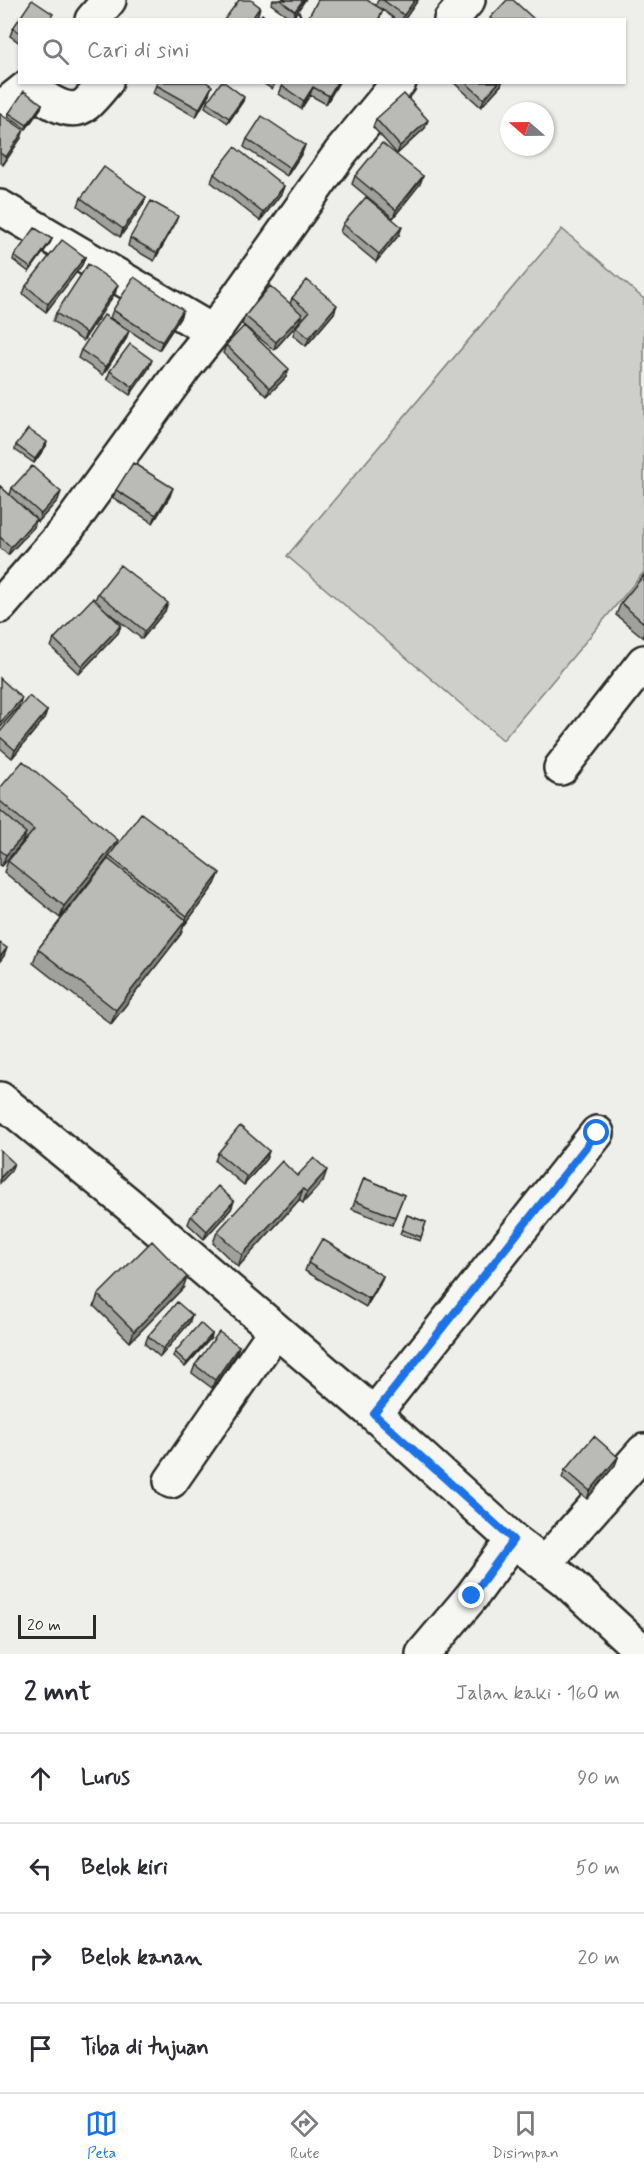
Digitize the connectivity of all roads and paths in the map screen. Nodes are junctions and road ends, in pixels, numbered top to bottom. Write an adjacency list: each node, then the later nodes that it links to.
1 (109, 0): 4 (street)
2 (257, 0): 5 (street)
3 (468, 0): 6 (street)
4 (94, 18)
5 (280, 18)
6 (453, 18)
7 (31, 84): 8 (street); 10 (street)
8 (104, 84)
9 (386, 87): 12 (street)
10 (0, 109)
11 (0, 207): 12 (street)
12 (213, 332): 13 (street)
13 (0, 606)
14 (644, 662): 15 (street)
15 (561, 768)
16 (0, 1099): 18 (street)
17 (597, 1133): 19 (street)
18 (276, 1331): 19 (street); 21 (street)
19 (374, 1414): 22 (street)
20 (644, 1451): 23 (street)
21 (171, 1481)
22 (513, 1540): 23 (street); 25 (street)
23 (544, 1564): 24 (street)
24 (644, 1653)
25 (423, 1654)

